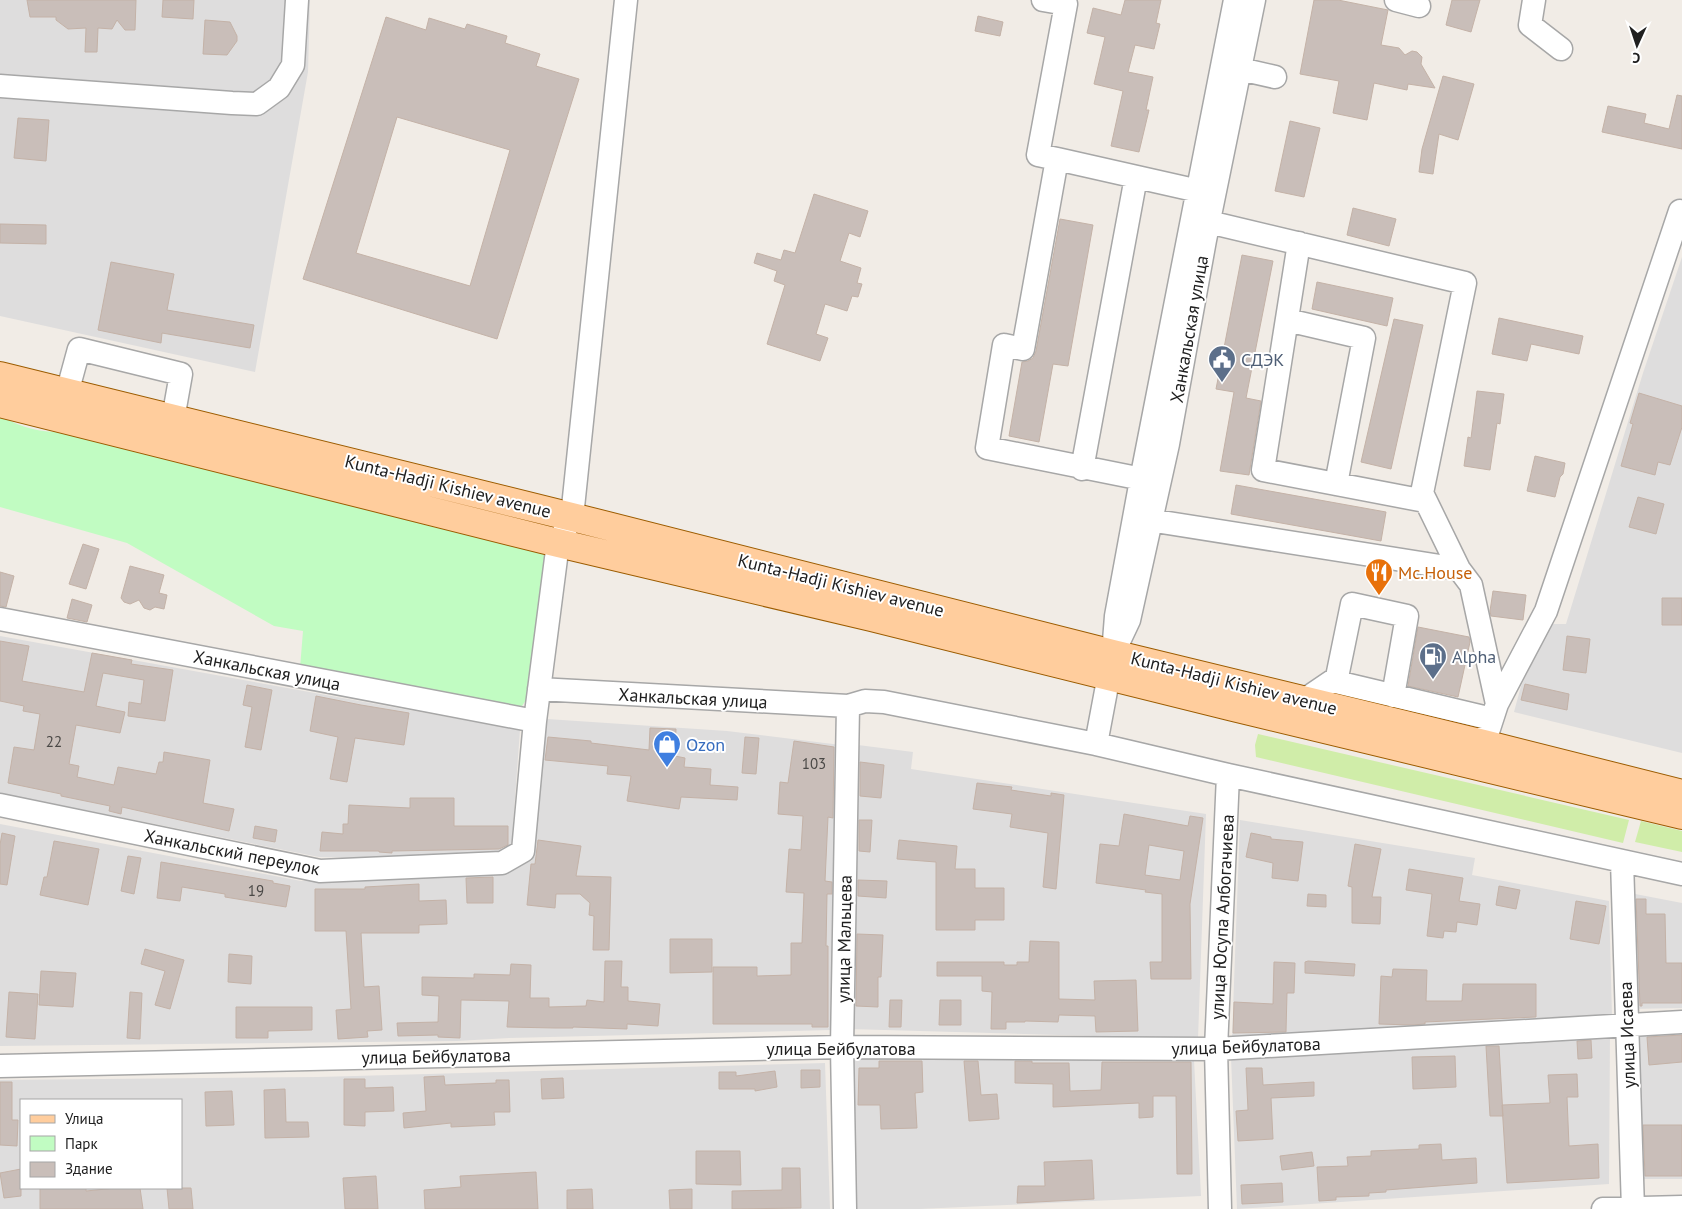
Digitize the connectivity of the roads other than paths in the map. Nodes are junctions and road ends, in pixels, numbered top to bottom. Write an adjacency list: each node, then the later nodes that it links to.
1 (297, 0): 12 (street)
2 (626, 0): 28 (street)
3 (1043, 0): 13 (street)
4 (1236, 0): 15 (street, Ханкальская улица)
5 (1254, 0): 10 (street, Ханкальская улица)
6 (1396, 0): 8 (street)
7 (1534, 0): 9 (street)
8 (1420, 6)
9 (1561, 49)
10 (1240, 69): 11 (street); 15 (street, Ханкальская улица)
11 (1274, 76)
12 (0, 86)
13 (1057, 159): 14 (street); 24 (street)
14 (1136, 177): 15 (street); 24 (street)
15 (1207, 193): 17 (street, Ханкальская улица)
16 (1680, 211): 40 (street)
17 (1202, 220): 18 (street); 25 (street, Ханкальская улица)
18 (1299, 243): 19 (street); 27 (street)
19 (1287, 320): 26 (street); 26 (street)
20 (0, 376): 21 (main road, Kunta-Hadji Kishiev avenue)
21 (67, 393): 23 (main road, Kunta-Hadji Kishiev avenue); 23 (street)
22 (0, 403): 30 (main road, Kunta-Hadji Kishiev avenue)
23 (174, 419): 28 (main road, Kunta-Hadji Kishiev avenue)
24 (1082, 468): 25 (street)
25 (1150, 481): 29 (street, Ханкальская улица)
26 (1336, 484): 27 (street)
27 (1425, 501): 31 (street)
28 (572, 517): 30 (street); 33 (main road, Kunta-Hadji Kishiev avenue)
29 (1143, 519): 31 (street); 33 (street, Ханкальская улица)
30 (558, 543): 33 (main road, Kunta-Hadji Kishiev avenue); 35 (street)
31 (1459, 569): 40 (street)
32 (0, 619): 39 (street, Ханкальская улица)
33 (1111, 665): 37 (main road, Kunta-Hadji Kishiev avenue); 41 (street, Ханкальская улица); 42 (main road, Kunta-Hadji Kishiev avenue)
34 (1336, 682): 36 (street); 36 (street); 37 (street)
35 (539, 689): 38 (street, Ханкальская улица); 39 (street)
36 (1393, 696): 40 (street)
37 (1304, 700): 40 (main road, Kunta-Hadji Kishiev avenue)
38 (848, 706): 41 (street); 51 (street, улица Мальцева)
39 (535, 721): 45 (street, Ханкальский переулок)
40 (1491, 722): 42 (street); 44 (main road, Kunta-Hadji Kishiev avenue)
41 (1096, 744): 43 (street)
42 (1399, 747): 46 (main road, Kunta-Hadji Kishiev avenue)
43 (1228, 775): 47 (street); 52 (street, улица Юсупа Албогачиева)
44 (1682, 794)
45 (0, 805)
46 (1682, 814)
47 (1622, 861): 48 (street); 50 (street, улица Исаева)
48 (1682, 874)
49 (1682, 1022): 50 (street, улица Бейбулатова)
50 (1627, 1024): 52 (street, улица Бейбулатова); 55 (street, улица Исаева)
51 (842, 1047): 52 (street, улица Бейбулатова); 53 (street, улица Бейбулатова); 56 (street, улица Мальцева)
52 (1216, 1050): 57 (street, улица Юсупа Албогачиева)
53 (0, 1066)
54 (1682, 1207): 55 (street)
55 (1633, 1208): 58 (street)
56 (845, 1209)
57 (1220, 1209)
58 (1603, 1209)

